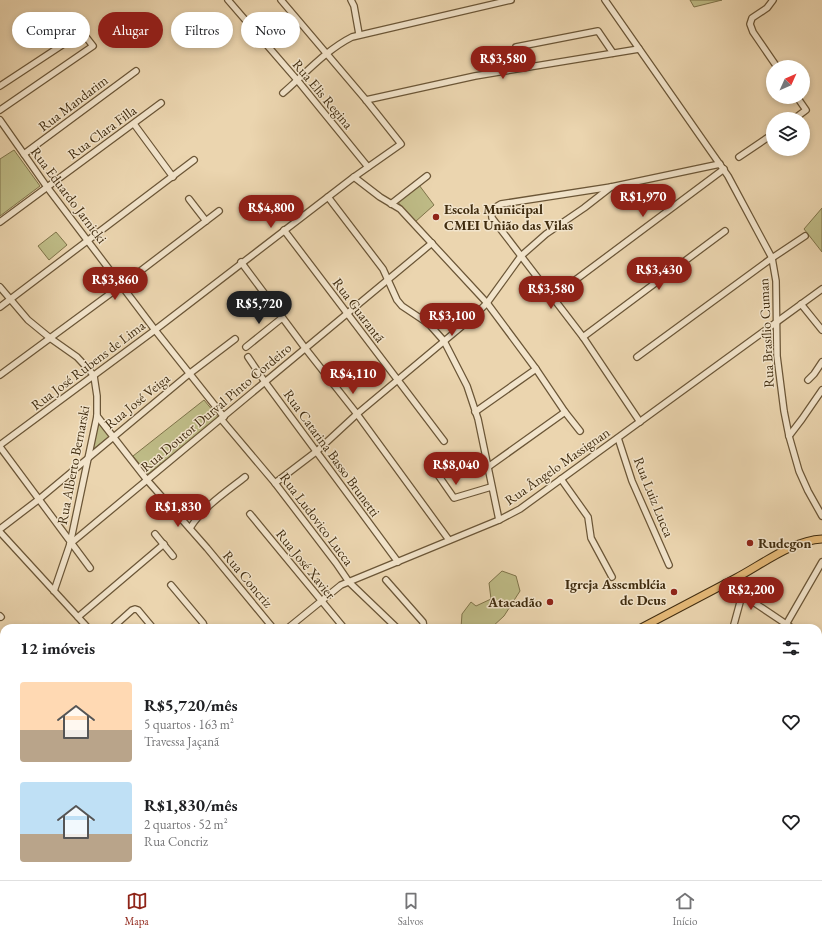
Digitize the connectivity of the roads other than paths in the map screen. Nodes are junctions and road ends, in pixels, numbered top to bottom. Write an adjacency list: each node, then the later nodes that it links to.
1 (228, 0): 15 (street, Rua Elis Regina)
2 (281, 0): 12 (street)
3 (351, 0): 8 (street)
4 (511, 0): 7 (street)
5 (605, 0): 10 (street, Rua Brasílio Cuman)
6 (773, 0): 13 (street)
7 (503, 1): 8 (street)
8 (359, 34): 12 (street)
9 (516, 47): 11 (street)
10 (639, 49): 11 (street); 29 (street, Rua Brasílio Cuman)
11 (613, 53): 18 (street)
12 (326, 55): 15 (street); 18 (street)
13 (772, 60)
14 (136, 71): 26 (street, Rua Mandarim)
15 (298, 81): 17 (street); 30 (street, Rua Elis Regina)
16 (0, 86): 21 (street)
17 (283, 93)
18 (366, 100): 30 (street, Rua José Rubens de Lima)
19 (161, 103): 24 (street, Rua Clara Filla)
20 (802, 104): 22 (street)
21 (0, 110)
22 (803, 112)
23 (0, 120): 26 (street, Rua Eduardo Jarnicki)
24 (134, 124): 33 (street); 35 (street, Rua Clara Filla)
25 (766, 139): 27 (street)
26 (24, 154): 35 (street, Rua Eduardo Jarnicki)
27 (740, 157)
28 (194, 160): 33 (street)
29 (720, 164): 31 (street, Rua Brasílio Cuman); 36 (street)
30 (368, 167): 34 (street, Rua José Rubens de Lima)
31 (724, 169): 49 (street, Rua Brasílio Cuman); 52 (street)
32 (427, 176): 39 (street)
33 (173, 177): 46 (street)
34 (354, 177): 37 (street, Rua José Rubens de Lima); 39 (street)
35 (47, 187): 42 (street, Rua Clara Filla); 46 (street, Rua Eduardo Jarnicki)
36 (611, 187): 48 (street); 48 (street)
37 (328, 197): 43 (street, Rua José Rubens de Lima); 51 (street)
38 (189, 199): 41 (street)
39 (391, 204): 47 (street)
40 (218, 211): 41 (street)
41 (206, 221): 53 (street)
42 (0, 222)
43 (284, 230): 50 (street, Rua José Rubens de Lima); 60 (street, Rua Guarantã)
44 (726, 231): 65 (street)
45 (805, 236): 49 (street)
46 (88, 241): 53 (street, Rua Eduardo Jarnicki); 56 (street)
47 (432, 243): 51 (street, Rua Doutor Durval Pinto Cordeiro); 57 (street)
48 (521, 256): 57 (street); 65 (street)
49 (772, 258): 62 (street, Rua Brasílio Cuman); 72 (street)
50 (242, 262): 61 (street); 63 (street, Rua José Rubens de Lima)
51 (389, 280): 60 (street, Rua Doutor Durval Pinto Cordeiro); 68 (street)
52 (574, 281)
53 (122, 285): 63 (street, Rua Eduardo Jarnicki); 66 (street)
54 (0, 287): 56 (street)
55 (822, 289): 58 (street, Rua Ângelo Massignan)
56 (10, 299): 59 (street); 66 (street)
57 (487, 303): 68 (street); 74 (street)
58 (801, 304): 62 (street, Rua Ângelo Massignan); 64 (street)
59 (0, 307)
60 (347, 314): 70 (street, Rua Doutor Durval Pinto Cordeiro); 78 (street, Rua Guarantã)
61 (282, 318): 69 (street); 70 (street)
62 (776, 323): 87 (street, Rua Ângelo Massignan); 89 (street, Rua Brasílio Cuman)
63 (154, 330): 75 (street, Rua Eduardo Jarnicki); 77 (street, Rua José Rubens de Lima)
64 (822, 330)
65 (583, 337): 87 (street)
66 (50, 338): 76 (street); 77 (street)
67 (235, 340): 75 (street, Rua José Veiga)
68 (444, 341): 78 (street); 82 (street)
69 (246, 347)
70 (305, 348): 80 (street, Rua Doutor Durval Pinto Cordeiro); 84 (street)
71 (248, 358): 80 (street, Rua Catarina Basso Brunetti)
72 (637, 358)
73 (822, 362): 79 (street)
74 (536, 368): 82 (street); 83 (street)
75 (189, 374): 86 (street, Rua Eduardo Jarnicki); 90 (street, Rua José Veiga)
76 (0, 375)
77 (94, 376): 85 (street, Rua Alberto Bernarski); 93 (street, Rua José Rubens de Lima)
78 (398, 380): 84 (street); 92 (street, Rua Guarantã)
79 (808, 380)
80 (265, 382): 86 (street, Rua Doutor Durval Pinto Cordeiro); 94 (street, Rua Catarina Basso Brunetti)
81 (822, 390): 89 (street)
82 (475, 412): 97 (street)
83 (565, 412): 88 (street); 97 (street)
84 (357, 414): 94 (street); 112 (street)
85 (97, 416): 90 (street, Rua Concriz); 95 (street, Rua Alberto Bernarski)
86 (222, 418): 100 (street, Rua Doutor Durval Pinto Cordeiro); 101 (street, Rua Ludovico Lucca)
87 (640, 422): 91 (street, Rua Ângelo Massignan)
88 (580, 431)
89 (789, 436): 105 (street, Rua Brasílio Cuman)
90 (113, 437): 95 (street, Rua José Veiga); 100 (street, Rua Concriz)
91 (618, 438): 99 (street, Rua Ângelo Massignan); 118 (street, Rua Luiz Lucca)
92 (444, 441)
93 (0, 446): 103 (street)
94 (317, 451): 101 (street); 116 (street, Rua Catarina Basso Brunetti)
95 (88, 458): 103 (street, Rua José Veiga); 113 (street, Rua Alberto Bernarski)
96 (429, 462): 102 (street)
97 (488, 467): 102 (street)
98 (245, 477): 107 (street)
99 (561, 479): 106 (street, Rua Ângelo Massignan); 120 (street)
100 (147, 480): 107 (street, Rua Concriz); 113 (street, Rua Doutor Durval Pinto Cordeiro)
101 (275, 483): 122 (street, Rua Ludovico Lucca)
102 (491, 487): 106 (street)
103 (38, 500): 108 (street, Rua José Veiga); 113 (street)
104 (250, 514): 127 (street, Rua José Xavier)
105 (822, 516)
106 (499, 520): 112 (street, Rua Ângelo Massignan)
107 (190, 528): 133 (street, Rua Concriz)
108 (0, 529)
109 (0, 532): 125 (street)
110 (155, 534): 114 (street)
111 (822, 539): 123 (main road)
112 (449, 540): 116 (street, Rua Ângelo Massignan)
113 (70, 544): 119 (street); 125 (street, Rua Alberto Bernarski)
114 (164, 544): 115 (street); 128 (street)
115 (174, 556)
116 (398, 562): 122 (street, Rua Ângelo Massignan)
117 (822, 562): 141 (street)
118 (669, 565)
119 (90, 568)
120 (612, 577)
121 (386, 580): 137 (street)
122 (349, 582): 127 (street, Rua Ângelo Massignan); 136 (street, Rua Ludovico Lucca)
123 (725, 583): 126 (street); 138 (main road)
124 (171, 585): 132 (street)
125 (54, 590): 128 (street)
126 (742, 595): 139 (street); 140 (street)
127 (321, 601): 134 (street, Rua Ângelo Massignan); 135 (street, Rua José Xavier)
128 (78, 617): 129 (street)
129 (84, 624)
130 (116, 624): 131 (street)
131 (150, 624)
132 (202, 624)
133 (271, 624)
134 (293, 624)
135 (341, 624)
136 (393, 624)
137 (424, 624)
138 (648, 624)
139 (734, 624)
140 (782, 624)
141 (786, 624)

